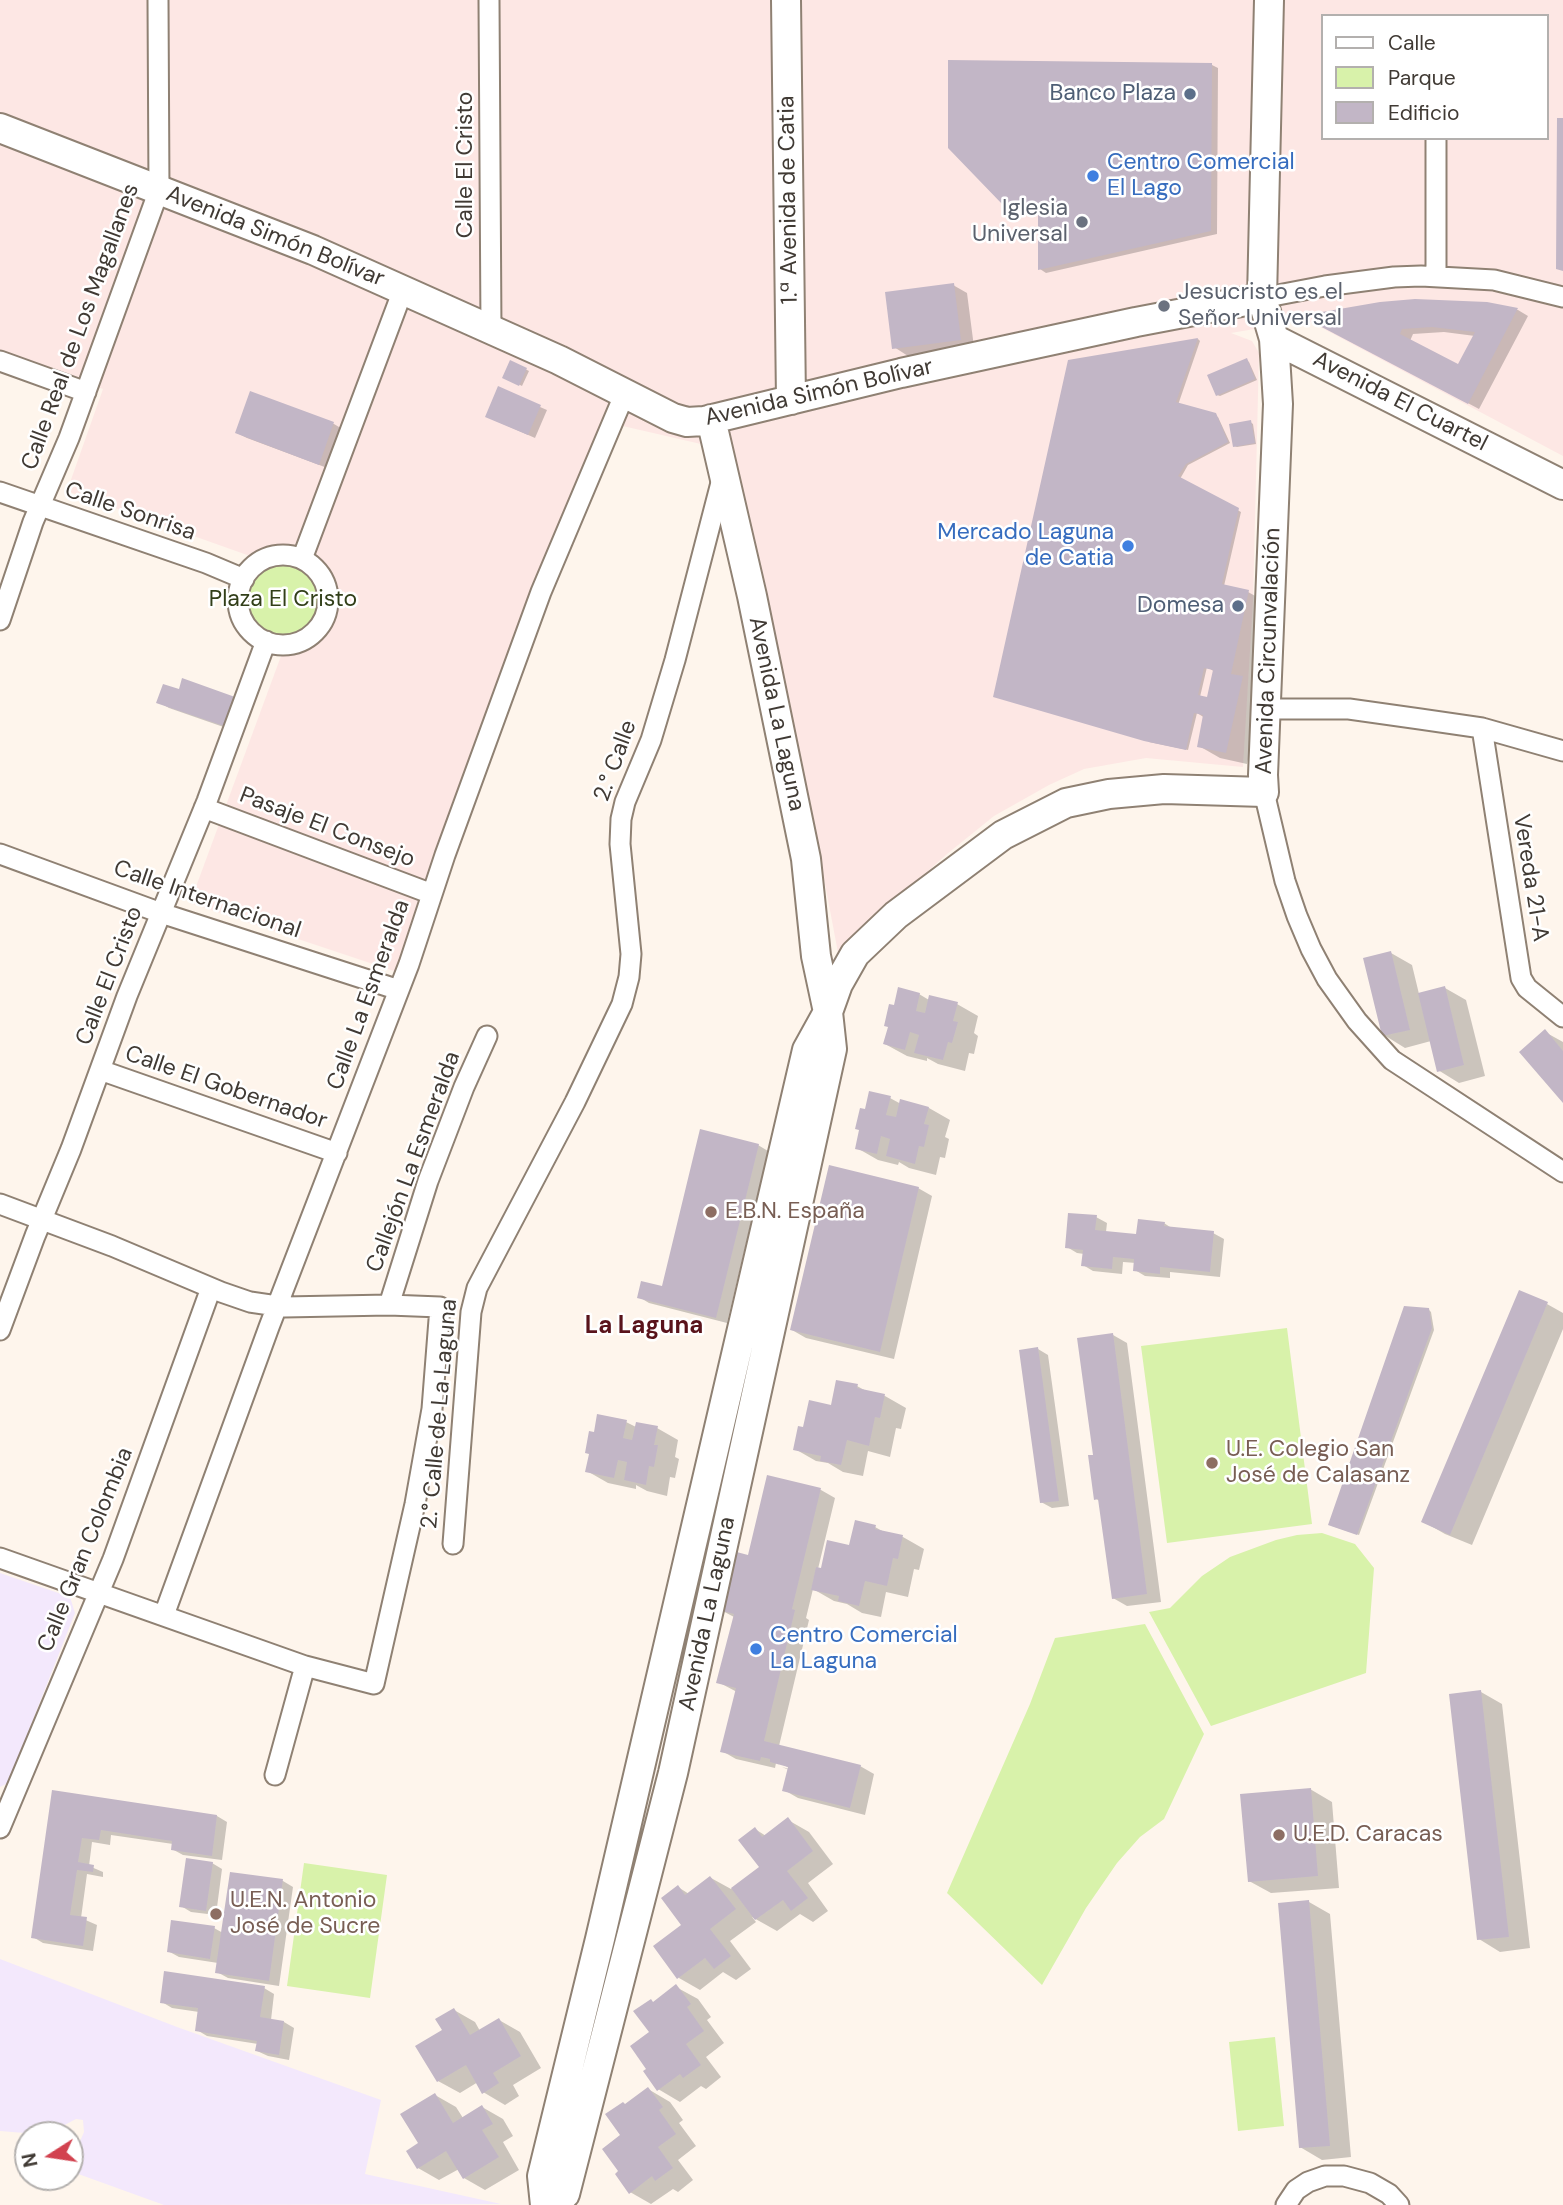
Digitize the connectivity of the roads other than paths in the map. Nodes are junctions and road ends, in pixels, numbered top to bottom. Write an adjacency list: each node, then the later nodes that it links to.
1 (158, 0): 7 (street, Calle Real de Los Magallanes)
2 (489, 0): 12 (street, Calle El Cristo)
3 (786, 0): 17 (street, 1.ª Avenida de Catia)
4 (1269, 0): 10 (street)
5 (0, 128): 7 (street, Avenida Simón Bolívar)
6 (1436, 140): 8 (street)
7 (159, 190): 9 (street, Avenida Simón Bolívar); 15 (street, Calle Real de Los Magallanes)
8 (1436, 276): 10 (street, Avenida Simón Bolívar); 11 (street, Avenida Simón Bolívar)
9 (403, 290): 12 (street, Avenida Simón Bolívar); 23 (street)
10 (1262, 298): 13 (street); 17 (street, Avenida Simón Bolívar)
11 (1563, 298)
12 (491, 330): 16 (street, Avenida Simón Bolívar)
13 (1274, 339): 20 (street, Avenida El Cuartel); 27 (street, Avenida Circunvalación)
14 (0, 361): 15 (street)
15 (86, 392): 22 (street, Calle Real de Los Magallanes)
16 (625, 393): 18 (street, Avenida Simón Bolívar); 33 (street, Calle La Esmeralda)
17 (791, 400): 18 (street, Avenida Simón Bolívar)
18 (710, 419): 19 (street, Avenida La Laguna)
19 (723, 475): 36 (street, Avenida La Laguna); 40 (street, 2.° Calle)
20 (1563, 485)
21 (0, 492): 22 (street, Calle Sonrisa)
22 (40, 507): 24 (street, Calle Sonrisa); 25 (street, Calle Real de Los Magallanes)
23 (302, 559): 24 (street); 26 (street)
24 (244, 579): 26 (street)
25 (0, 620)
26 (266, 641): 31 (street, Calle El Cristo)
27 (1266, 709): 28 (street); 30 (street, Avenida Circunvalación)
28 (1482, 728): 29 (street); 37 (street, Vereda 21-A)
29 (1563, 751)
30 (1264, 792): 36 (street, Avenida La Laguna); 42 (street, Avenida Circunvalación)
31 (204, 808): 33 (street, Pasaje El Consejo); 34 (street, Calle El Cristo)
32 (0, 854): 34 (street, Calle Internacional)
33 (432, 894): 35 (street, Calle La Esmeralda)
34 (161, 913): 35 (street, Calle Internacional); 39 (street, Calle El Cristo)
35 (399, 990): 41 (street, Calle La Esmeralda)
36 (828, 1012): 56 (street, Avenida La Laguna)
37 (1563, 1017)
38 (486, 1036): 46 (street, Callejón La Esmeralda)
39 (100, 1070): 41 (street, Calle El Gobernador); 44 (street, Calle El Cristo)
40 (575, 1102): 49 (street, 2.° Calle de La Laguna)
41 (337, 1153): 47 (street, Calle La Esmeralda)
42 (1563, 1172)
43 (0, 1204): 44 (street)
44 (42, 1220): 45 (street); 48 (street, Calle El Cristo)
45 (211, 1288): 47 (street); 51 (street, Calle Gran Colombia)
46 (389, 1305): 47 (street); 53 (street, 2.° Calle de La Laguna)
47 (277, 1307): 52 (street, Calle La Esmeralda)
48 (0, 1329)
49 (453, 1544)
50 (0, 1558): 51 (street)
51 (99, 1592): 52 (street); 55 (street, Calle Gran Colombia)
52 (164, 1615): 53 (street)
53 (305, 1666): 54 (street)
54 (275, 1775)
55 (0, 1828)
56 (548, 2205)
57 (1286, 2205): 58 (street)
58 (1399, 2205)

